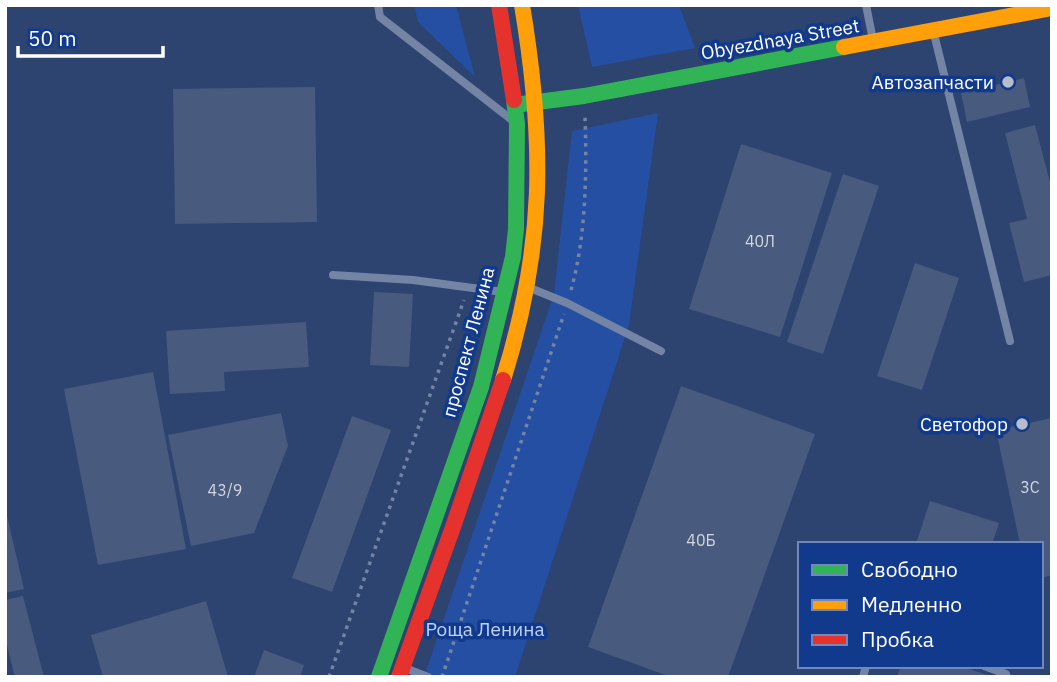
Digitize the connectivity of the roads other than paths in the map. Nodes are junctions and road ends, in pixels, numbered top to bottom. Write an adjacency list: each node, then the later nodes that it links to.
1 (377, 5): 10 (lane)
2 (499, 5): 9 (main road, проспект Ленина)
3 (522, 5): 8 (main road)
4 (866, 5): 7 (lane)
5 (1052, 8): 6 (main road, Obyezdnaya Street)
6 (933, 31): 7 (main road, Obyezdnaya Street); 14 (lane)
7 (873, 43): 8 (main road, Obyezdnaya Street)
8 (537, 103): 9 (main road, Obyezdnaya Street); 12 (main road)
9 (515, 105): 10 (main road, проспект Ленина)
10 (517, 124): 13 (main road, проспект Ленина)
11 (332, 275): 13 (lane)
12 (527, 287): 15 (lane); 17 (main road)
13 (506, 292): 18 (main road, проспект Ленина)
14 (1010, 341)
15 (661, 351)
16 (990, 668): 20 (lane)
17 (401, 672): 19 (lane)
18 (379, 677)
19 (428, 677)
20 (1007, 677)

